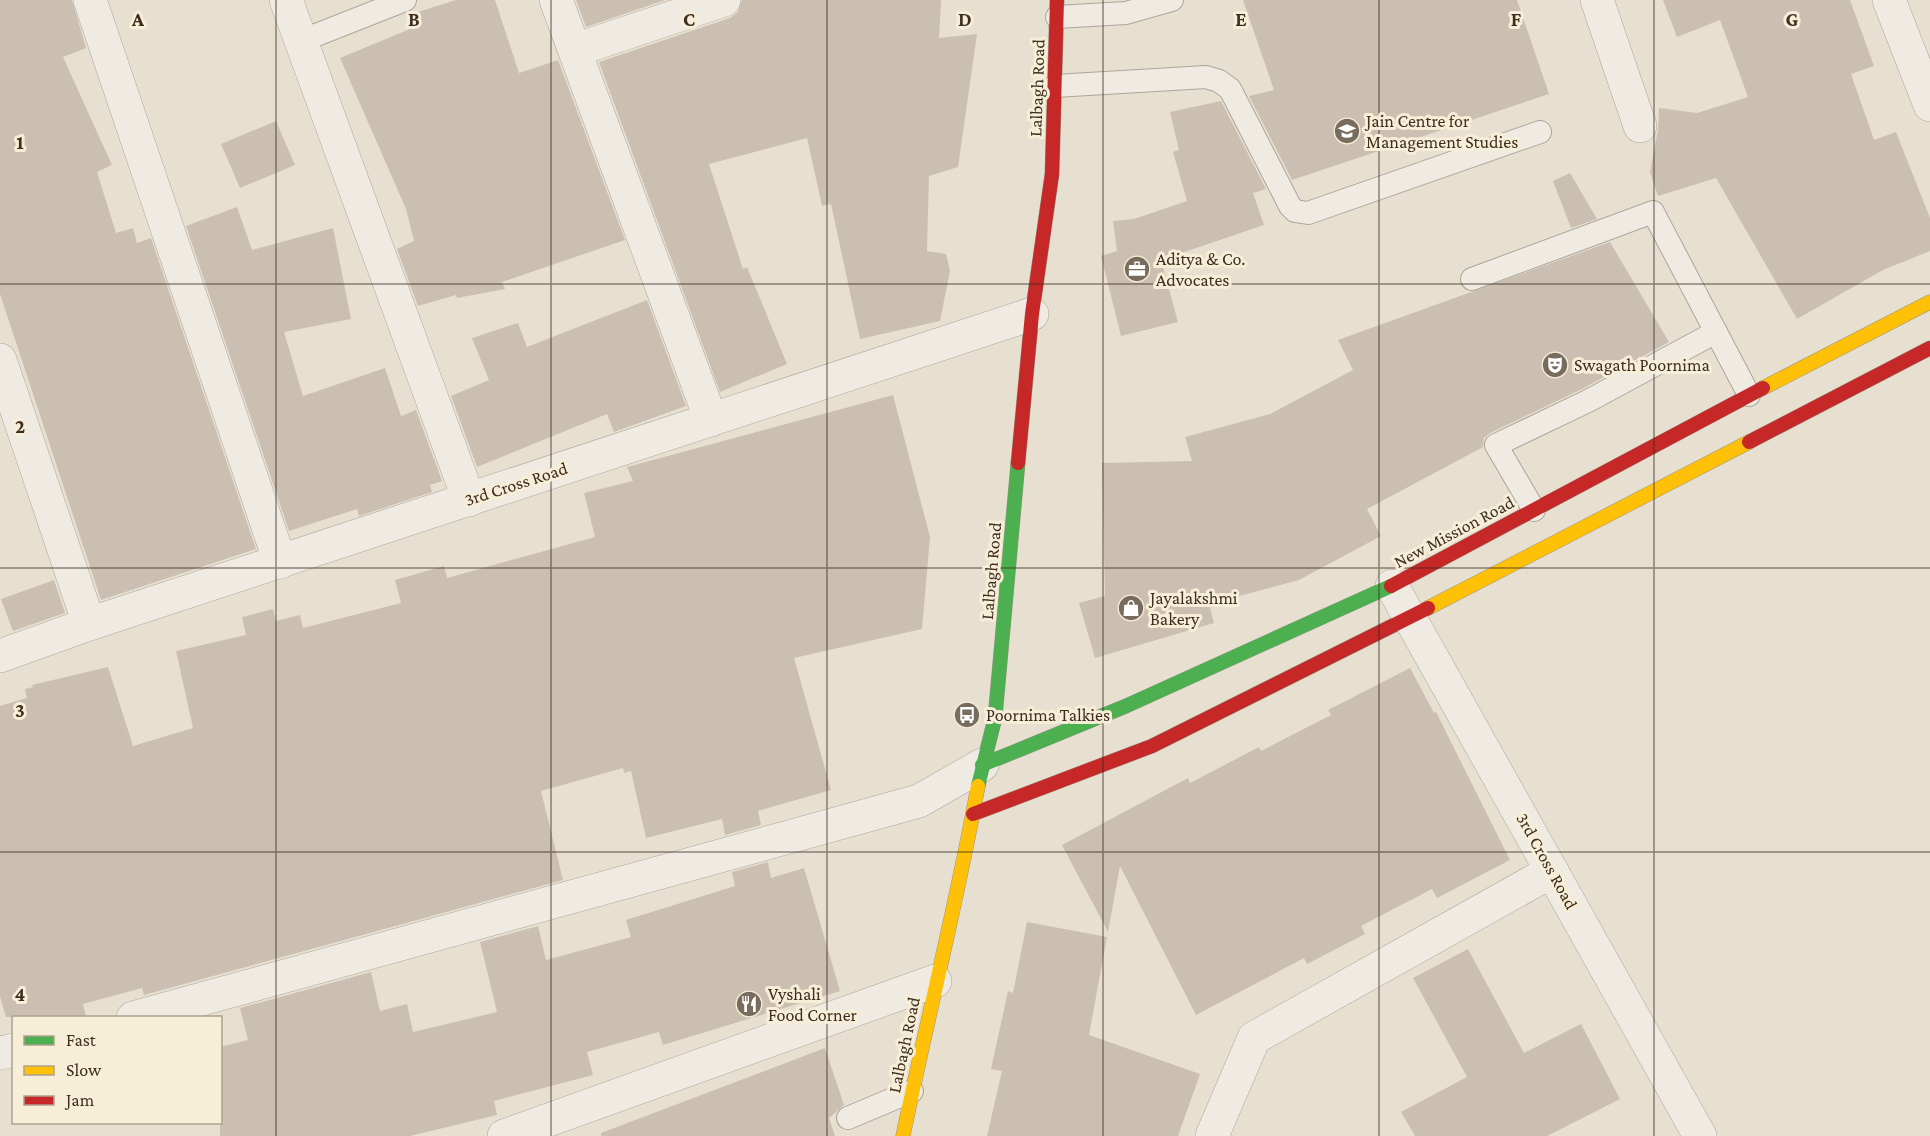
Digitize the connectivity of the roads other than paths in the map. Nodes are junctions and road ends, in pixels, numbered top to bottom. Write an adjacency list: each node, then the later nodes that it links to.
1 (90, 0): 26 (street)
2 (286, 0): 10 (street)
3 (405, 0): 10 (lane)
4 (556, 0): 11 (street)
5 (724, 0): 11 (street)
6 (1173, 0): 9 (lane)
7 (1597, 0): 14 (street)
8 (1889, 0): 13 (street)
9 (1057, 8): 12 (main road, Lalbagh Road)
10 (301, 41): 24 (street)
11 (575, 50): 23 (street)
12 (1055, 86): 15 (lane); 18 (main road, Lalbagh Road)
13 (1930, 105)
14 (1641, 126)
15 (1540, 132)
16 (1472, 279): 19 (lane)
17 (1930, 302): 22 (main road, New Mission Road)
18 (1032, 314): 23 (street, 3rd Cross Road); 31 (main road, Lalbagh Road)
19 (1716, 332): 22 (lane); 25 (lane)
20 (1930, 348): 28 (main road)
21 (0, 360): 29 (street)
22 (1749, 395): 25 (main road, New Mission Road)
23 (711, 420): 24 (street, 3rd Cross Road)
24 (469, 500): 26 (street, 3rd Cross Road)
25 (1534, 510): 27 (main road, New Mission Road)
26 (280, 562): 29 (street, 3rd Cross Road)
27 (1392, 586): 28 (street, 3rd Cross Road); 31 (main road, New Mission Road)
28 (1411, 617): 32 (main road); 33 (street, 3rd Cross Road)
29 (88, 624): 30 (street, 3rd Cross Road)
30 (0, 656)
31 (982, 765): 32 (main road, Lalbagh Road); 35 (street)
32 (974, 814): 34 (main road, Lalbagh Road)
33 (1552, 871): 40 (street); 41 (street, 3rd Cross Road)
34 (935, 981): 36 (main road, Lalbagh Road); 38 (street)
35 (137, 1016)
36 (912, 1091): 37 (lane); 39 (main road, Lalbagh Road)
37 (848, 1118)
38 (504, 1136)
39 (903, 1136)
40 (1212, 1136)
41 (1700, 1136)

